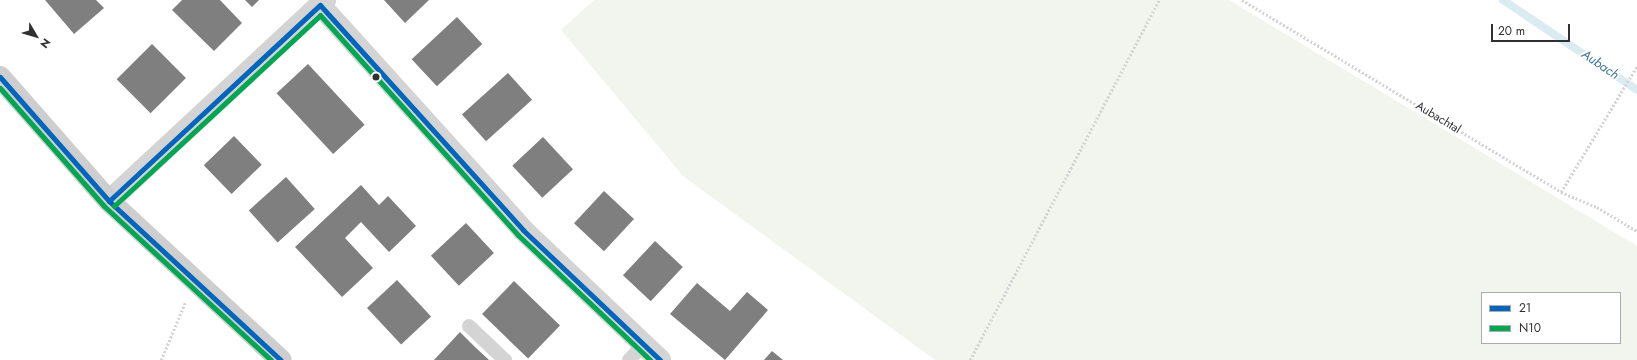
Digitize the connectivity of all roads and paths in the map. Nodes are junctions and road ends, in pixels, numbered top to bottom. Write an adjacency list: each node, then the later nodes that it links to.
1 (1159, 0): 17 (path)
2 (1242, 0): 6 (path, Aubachtal)
3 (322, 2): 7 (street); 11 (street)
4 (1637, 66): 6 (path)
5 (0, 77): 7 (main road)
6 (1561, 192): 8 (path, Aubachtal)
7 (109, 201): 9 (main road)
8 (1637, 231)
9 (194, 280): 12 (path); 13 (main road)
10 (469, 326): 14 (lane)
11 (644, 344): 15 (lane); 16 (street)
12 (161, 360)
13 (281, 360)
14 (505, 360)
15 (629, 360)
16 (660, 360)
17 (970, 360)

